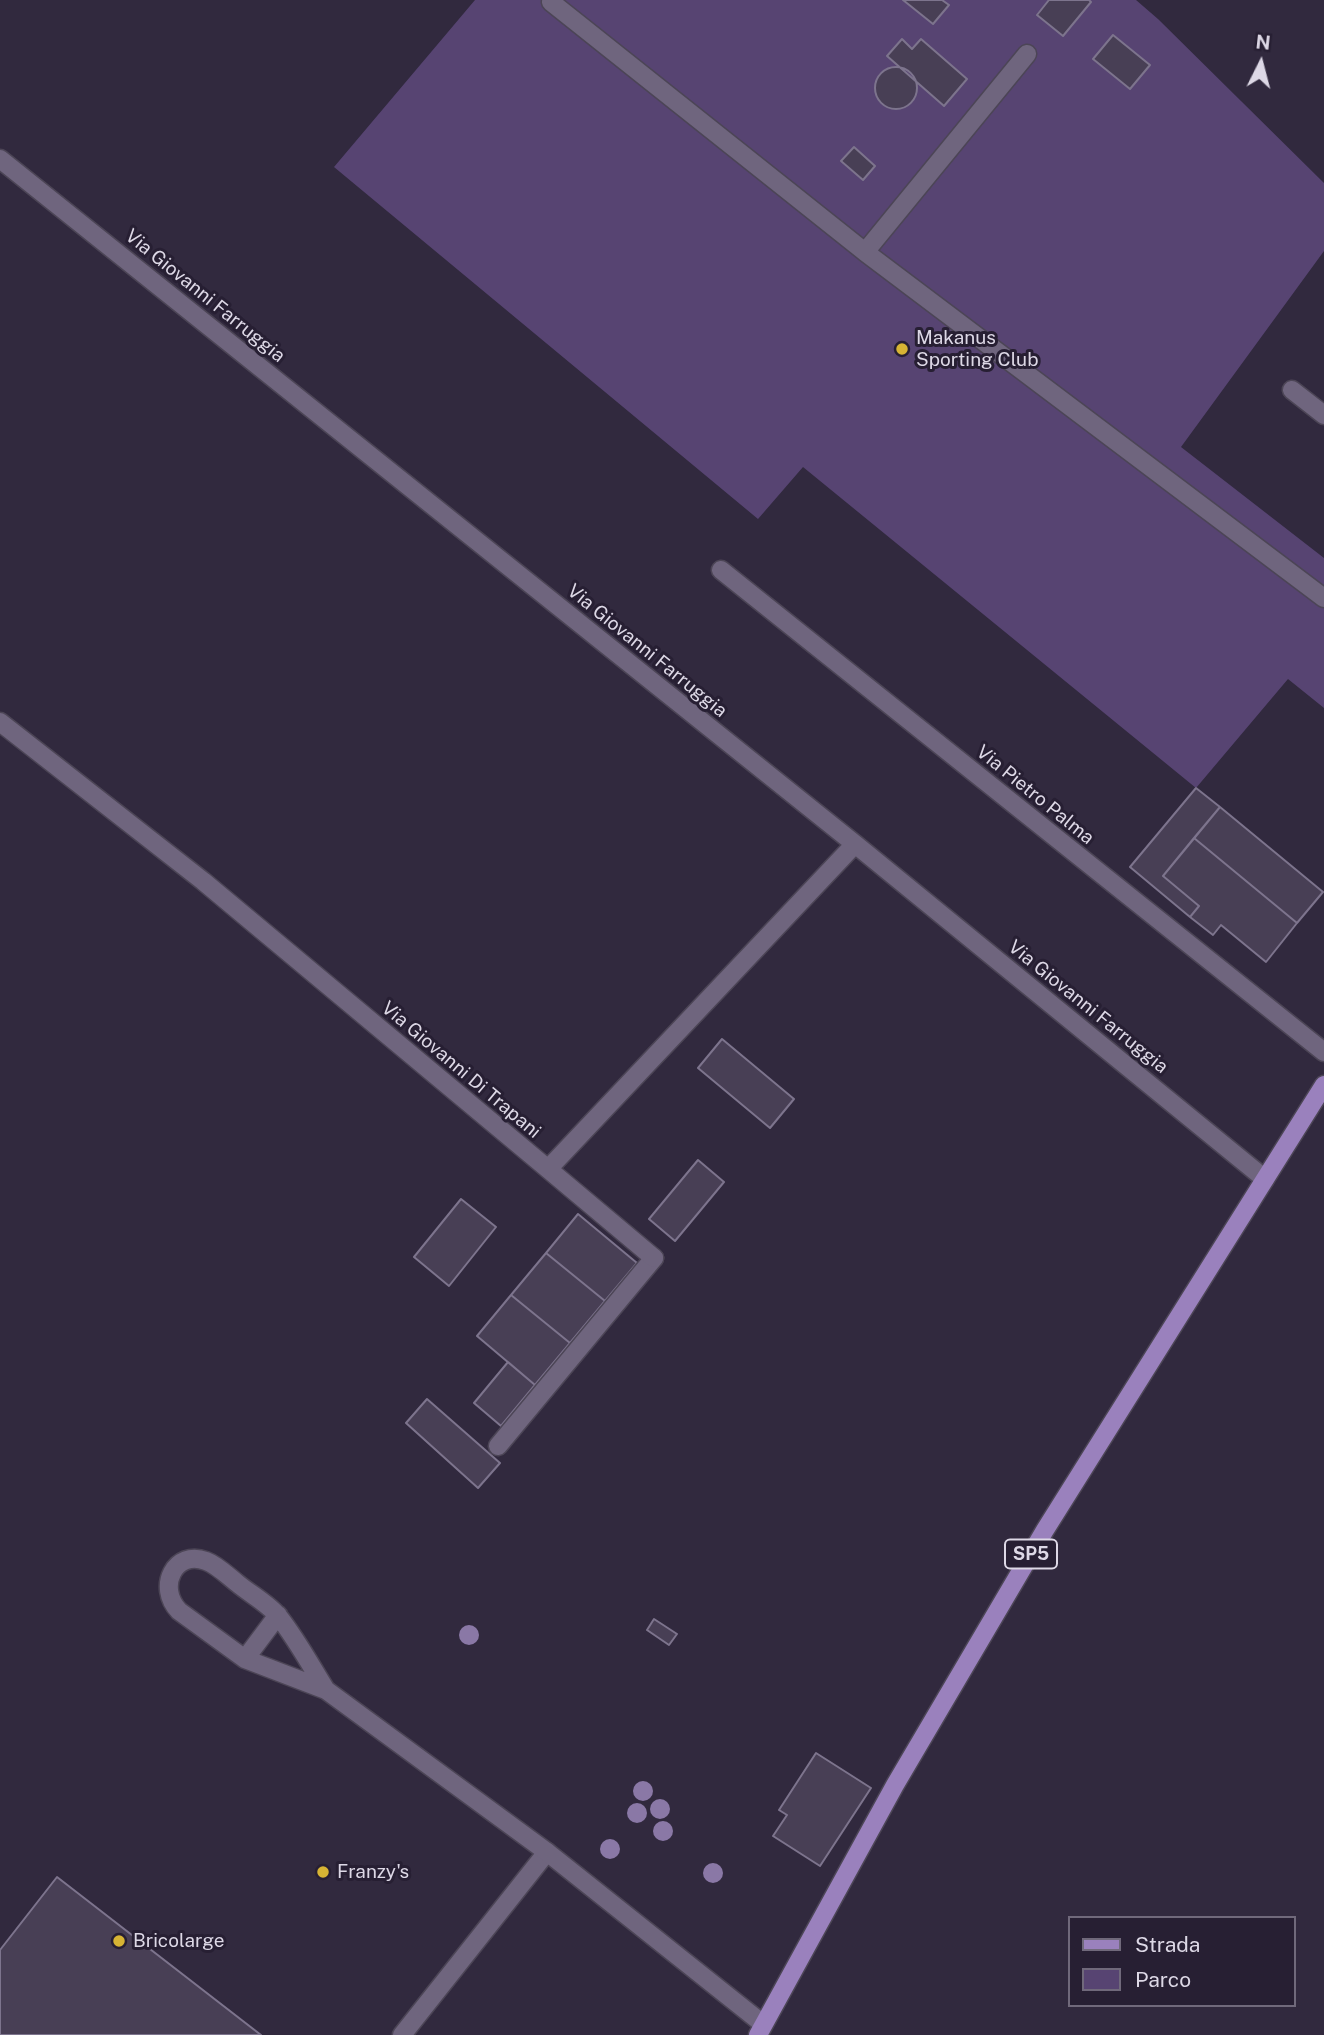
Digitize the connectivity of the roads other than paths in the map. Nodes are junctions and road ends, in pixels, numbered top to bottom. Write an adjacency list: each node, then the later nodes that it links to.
1 (551, 2): 4 (street)
2 (1027, 54): 4 (street)
3 (0, 159): 10 (street, Via Giovanni Farruggia)
4 (865, 252): 8 (street)
5 (1292, 390): 6 (street)
6 (1324, 415)
7 (721, 570): 11 (street, Via Pietro Palma)
8 (1324, 598)
9 (0, 722): 13 (street, Via Giovanni Di Trapani)
10 (855, 844): 13 (street); 14 (street, Via Giovanni Farruggia)
11 (1324, 1052)
12 (1324, 1085): 14 (main road, SP5)
13 (548, 1169): 15 (street, Via Giovanni Di Trapani)
14 (1265, 1179): 20 (main road, SP5)
15 (498, 1446)
16 (278, 1615): 17 (street); 17 (street); 18 (street)
17 (245, 1659): 18 (street)
18 (326, 1690): 19 (street)
19 (547, 1853): 20 (street); 21 (street)
20 (761, 2030)
21 (402, 2035)

